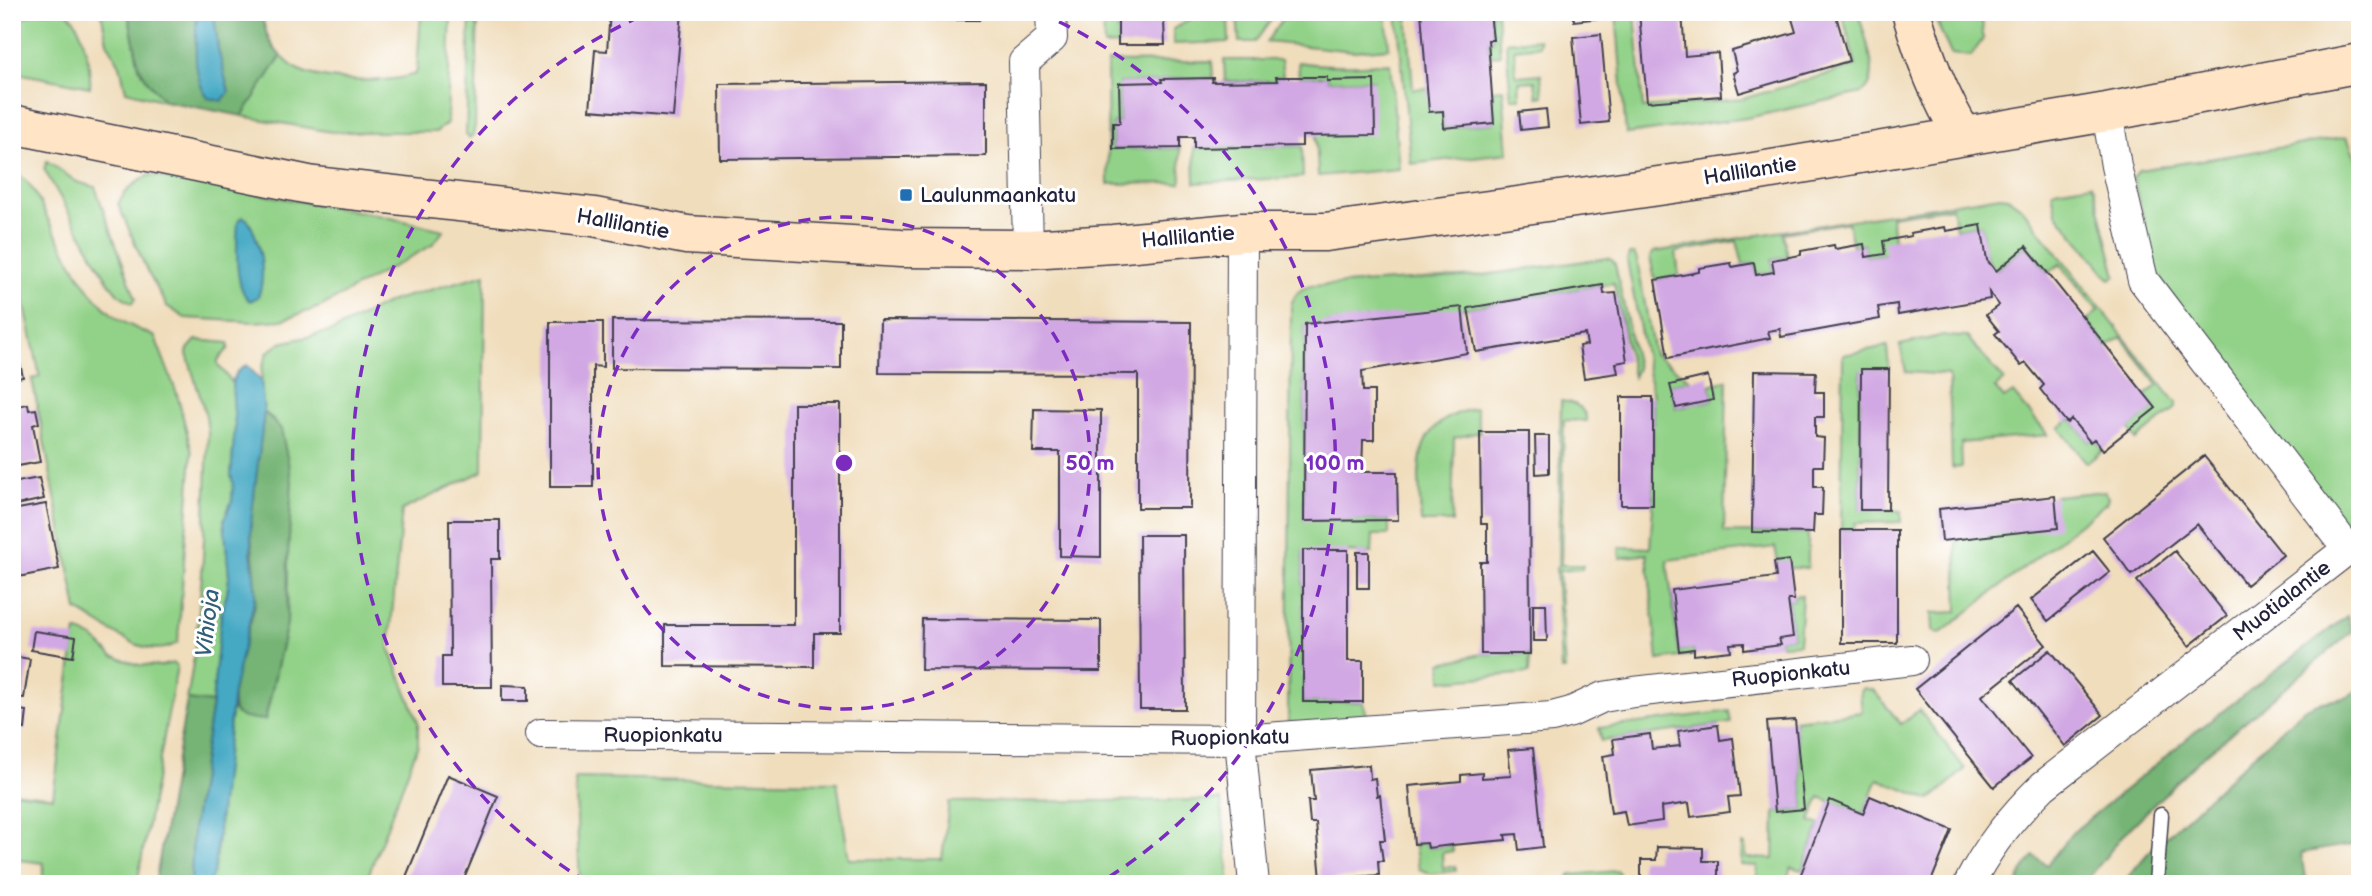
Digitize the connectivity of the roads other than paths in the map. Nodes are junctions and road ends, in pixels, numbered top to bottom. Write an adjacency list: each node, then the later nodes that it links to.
1 (1051, 12): 8 (street)
2 (1911, 12): 6 (main road)
3 (2360, 63): 4 (main road, Hallilantie)
4 (2107, 112): 6 (main road, Hallilantie); 14 (street, Muotialantie)
5 (14, 124): 8 (main road, Hallilantie)
6 (1964, 135): 7 (main road, Hallilantie)
7 (1242, 232): 8 (main road, Hallilantie); 11 (street)
8 (1028, 249)
9 (1912, 660): 11 (street, Ruopionkatu)
10 (541, 734): 11 (street, Ruopionkatu)
11 (1240, 740): 13 (street)
12 (2161, 815): 15 (lane)
13 (1254, 884)
14 (1969, 884)
15 (2156, 884)

